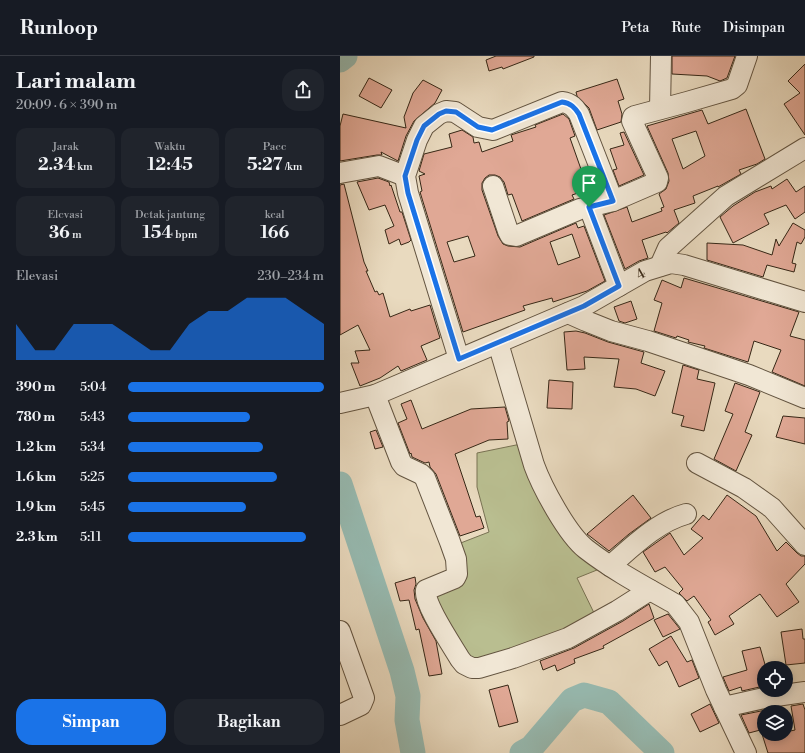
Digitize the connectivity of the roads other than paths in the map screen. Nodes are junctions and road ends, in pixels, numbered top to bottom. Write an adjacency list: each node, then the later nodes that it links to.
1 (661, 56): 3 (street)
2 (747, 56): 3 (street)
3 (660, 109): 8 (street)
4 (805, 148): 10 (street)
5 (340, 173): 6 (street)
6 (405, 176): 8 (street); 15 (street)
7 (493, 186): 9 (street)
8 (613, 201): 9 (street)
9 (589, 207): 11 (street)
10 (660, 266): 11 (street, 4); 12 (street, 4)
11 (619, 286): 13 (street, 4)
12 (805, 302)
13 (568, 313): 14 (street, 4); 17 (street)
14 (498, 343): 15 (street, 4); 22 (street)
15 (459, 359): 16 (street, 4)
16 (375, 395): 18 (street, 4); 23 (street)
17 (805, 398)
18 (346, 402)
19 (697, 463): 21 (street)
20 (686, 514): 22 (street)
21 (805, 545)
22 (610, 566): 23 (street)
23 (650, 590): 26 (street)
24 (340, 631): 27 (street)
25 (805, 692): 26 (street)
26 (724, 707): 28 (street)
27 (340, 715)
28 (746, 753)

